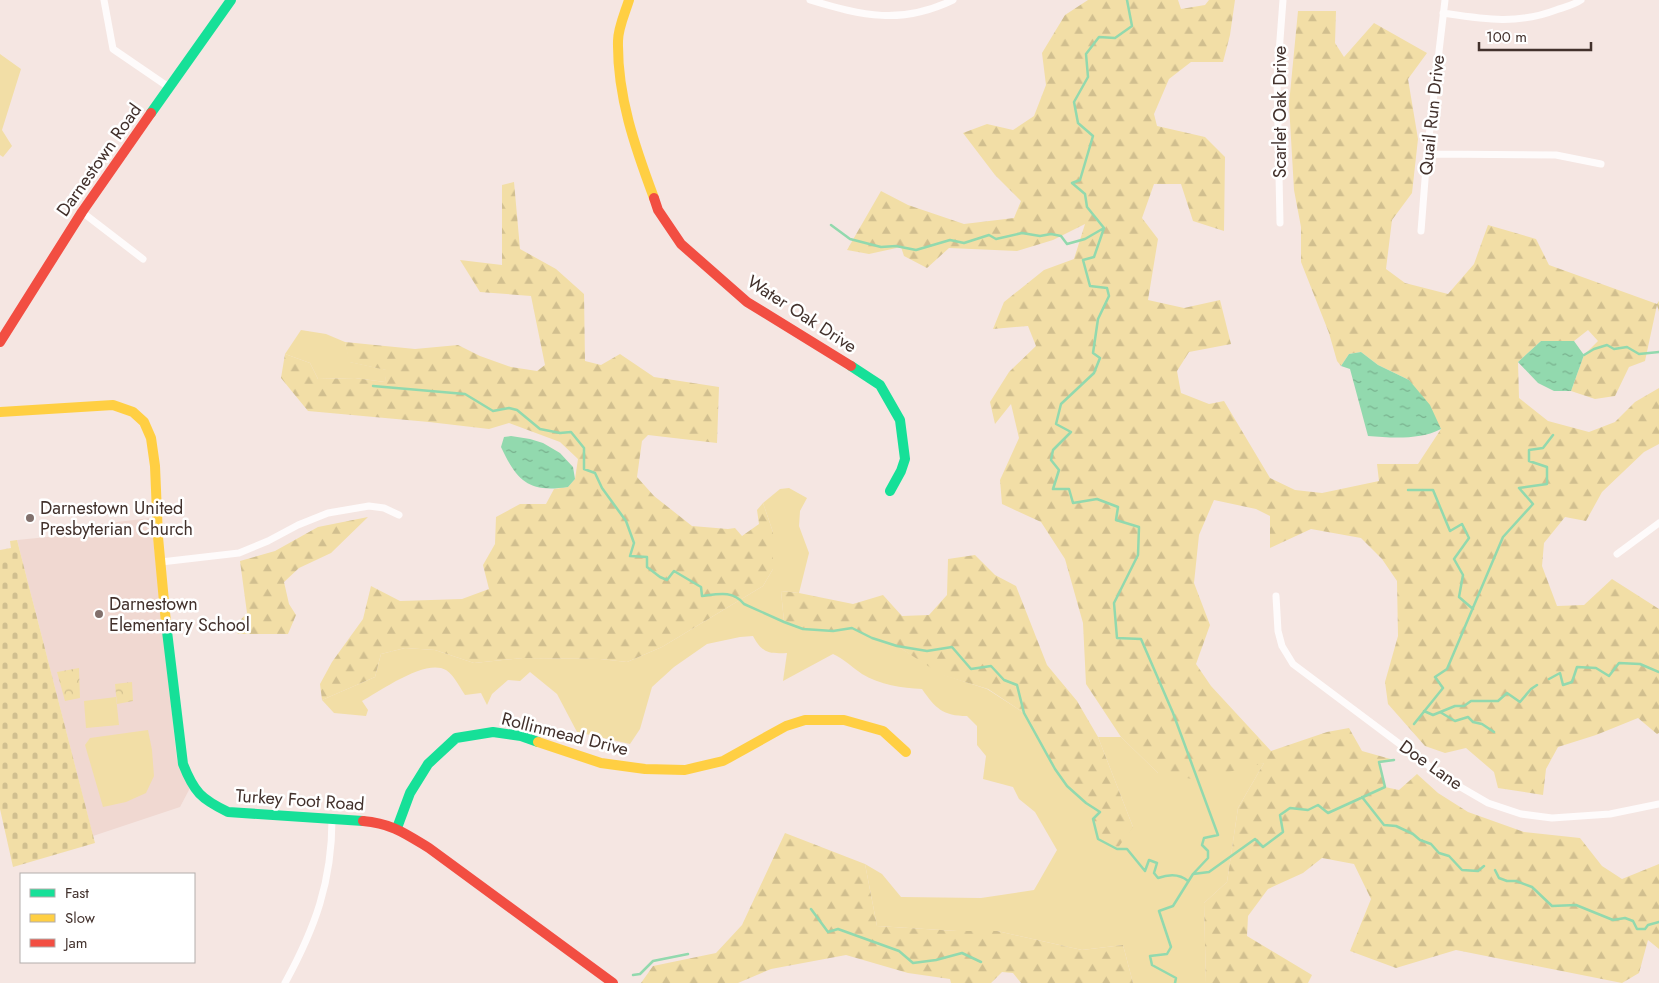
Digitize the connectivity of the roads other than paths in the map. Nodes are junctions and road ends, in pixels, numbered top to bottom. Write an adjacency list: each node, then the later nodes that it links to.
1 (104, 0): 10 (street)
2 (231, 0): 10 (street, Darnestown Road)
3 (629, 0): 19 (street, Water Oak Drive)
4 (810, 0): 5 (street)
5 (953, 0)
6 (1283, 0): 14 (street, Scarlet Oak Drive)
7 (1445, 0): 9 (street, Quail Run Drive)
8 (1581, 0): 9 (street)
9 (1443, 13): 11 (street, Quail Run Drive)
10 (170, 88): 13 (street, Darnestown Road)
11 (1427, 154): 12 (street); 15 (street, Quail Run Drive)
12 (1601, 164)
13 (82, 212): 16 (street); 17 (street, Darnestown Road)
14 (1280, 224)
15 (1421, 231)
16 (143, 259)
17 (0, 342)
18 (0, 412): 23 (street, Turkey Foot Road)
19 (890, 490)
20 (399, 515): 23 (street)
21 (1659, 523): 22 (street)
22 (1618, 554)
23 (161, 562): 27 (street, Turkey Foot Road)
24 (1276, 596): 26 (street, Doe Lane)
25 (906, 752): 28 (street, Rollinmead Drive)
26 (1659, 804)
27 (332, 819): 28 (street, Turkey Foot Road); 29 (street)
28 (397, 828): 30 (street, Turkey Foot Road)
29 (285, 983)
30 (613, 983)

